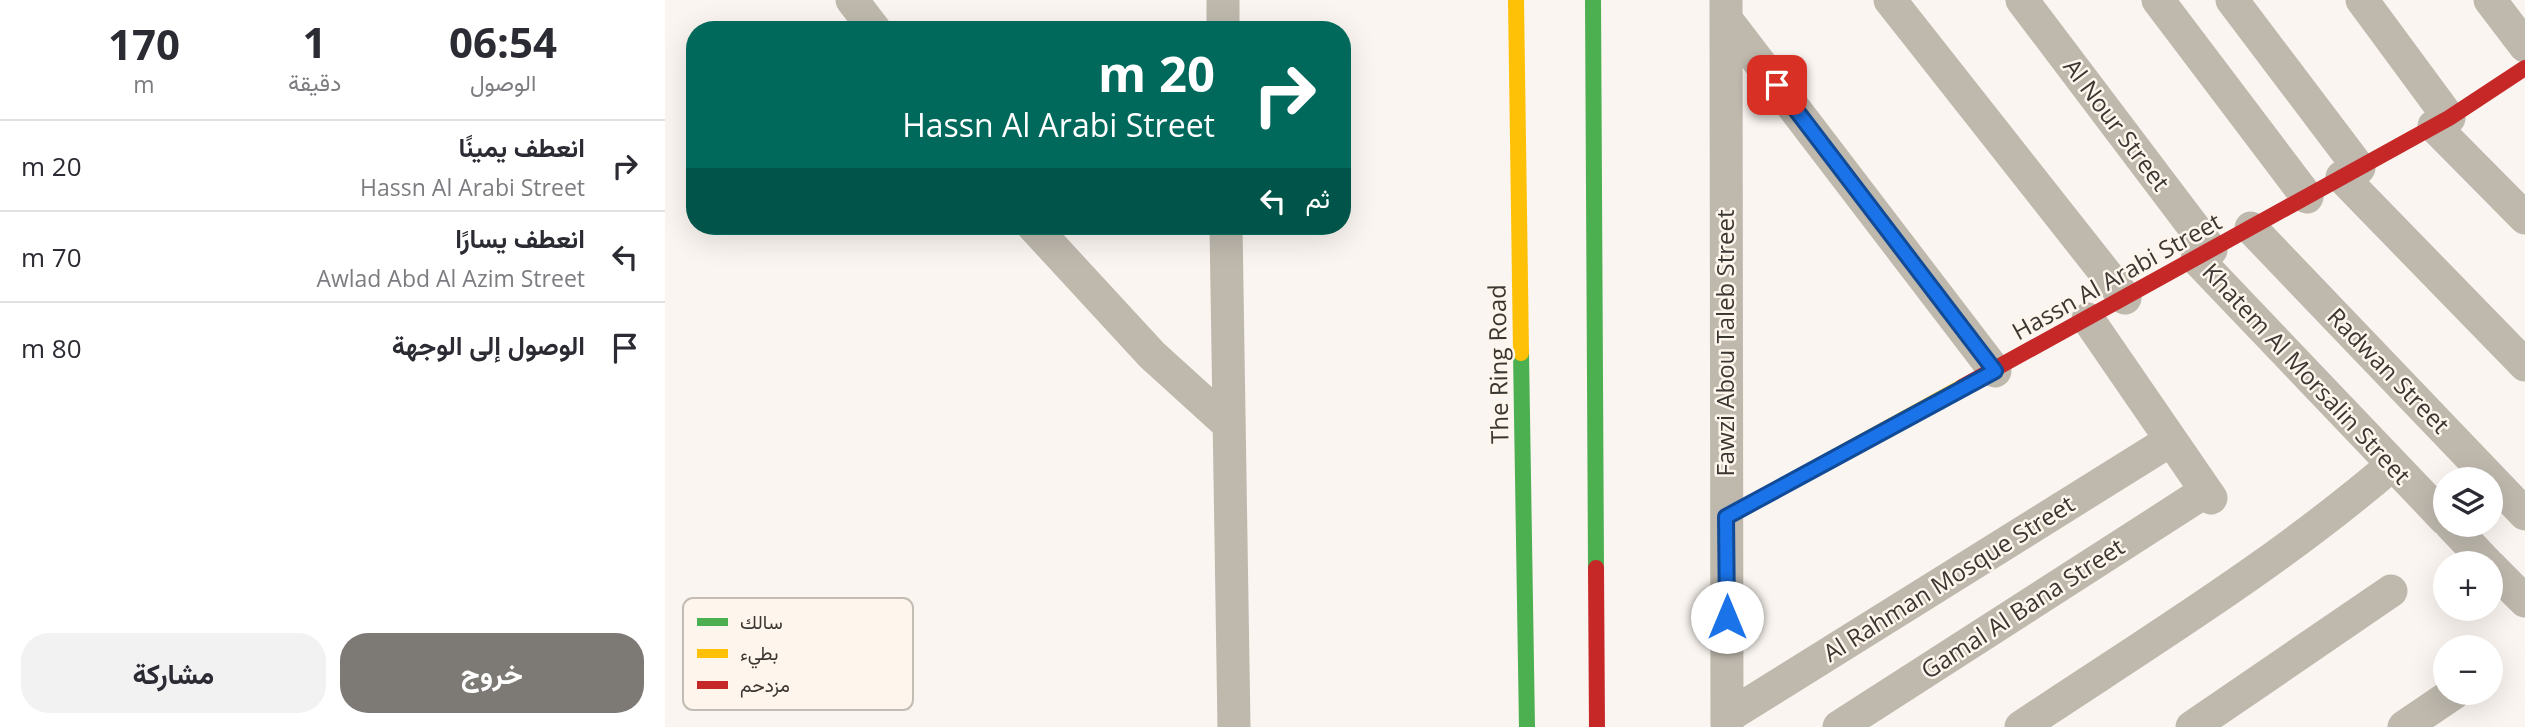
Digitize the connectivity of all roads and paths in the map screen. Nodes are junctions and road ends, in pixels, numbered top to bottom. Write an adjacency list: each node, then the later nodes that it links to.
1 (852, 0): 12 (street)
2 (1223, 0): 13 (street)
3 (1516, 0): 42 (main road, The Ring Road)
4 (1593, 0): 43 (main road)
5 (1890, 0): 24 (street)
6 (2022, 0): 23 (street, Al Nour Street)
7 (2158, 0): 18 (street)
8 (2232, 0): 17 (street)
9 (2362, 0): 16 (street)
10 (2490, 0): 14 (street)
11 (1726, 10): 27 (street); 33 (street, Fawzi Abou Taleb Street)
12 (868, 21)
13 (1223, 21)
14 (2525, 46)
15 (2525, 68): 16 (main road, Hassn Al Arabi Street)
16 (2442, 122): 17 (main road, Hassn Al Arabi Street); 19 (street)
17 (2351, 173): 18 (main road, Hassn Al Arabi Street); 26 (street)
18 (2307, 197): 20 (main road, Hassn Al Arabi Street)
19 (2525, 218)
20 (2251, 228): 23 (main road, Hassn Al Arabi Street); 32 (street, Radwan Street)
21 (1041, 235): 28 (street)
22 (1226, 235): 28 (street)
23 (2204, 254): 24 (main road, Hassn Al Arabi Street); 30 (street, Khatem Al Morsalin Street)
24 (2125, 298): 25 (main road, Hassn Al Arabi Street)
25 (2088, 319): 27 (main road, Hassn Al Arabi Street); 29 (street)
26 (2525, 365)
27 (1995, 371): 33 (main road, Hassn Al Arabi Street)
28 (1229, 424): 41 (street)
29 (2171, 440): 40 (street, Al Rahman Mosque Street); 44 (street, Gamal Al Bana Street)
30 (2392, 465): 31 (street, Khatem Al Morsalin Street); 45 (street)
31 (2433, 507)
32 (2525, 514)
33 (1726, 517): 40 (street, Fawzi Abou Taleb Street)
34 (2462, 537): 35 (street)
35 (2476, 551)
36 (2503, 579): 38 (street)
37 (2391, 591): 46 (street)
38 (2525, 601)
39 (2436, 705): 47 (street)
40 (1727, 722)
41 (1234, 727)
42 (1527, 727)
43 (1597, 727)
44 (1839, 727)
45 (2021, 727)
46 (2192, 727)
47 (2404, 727)

